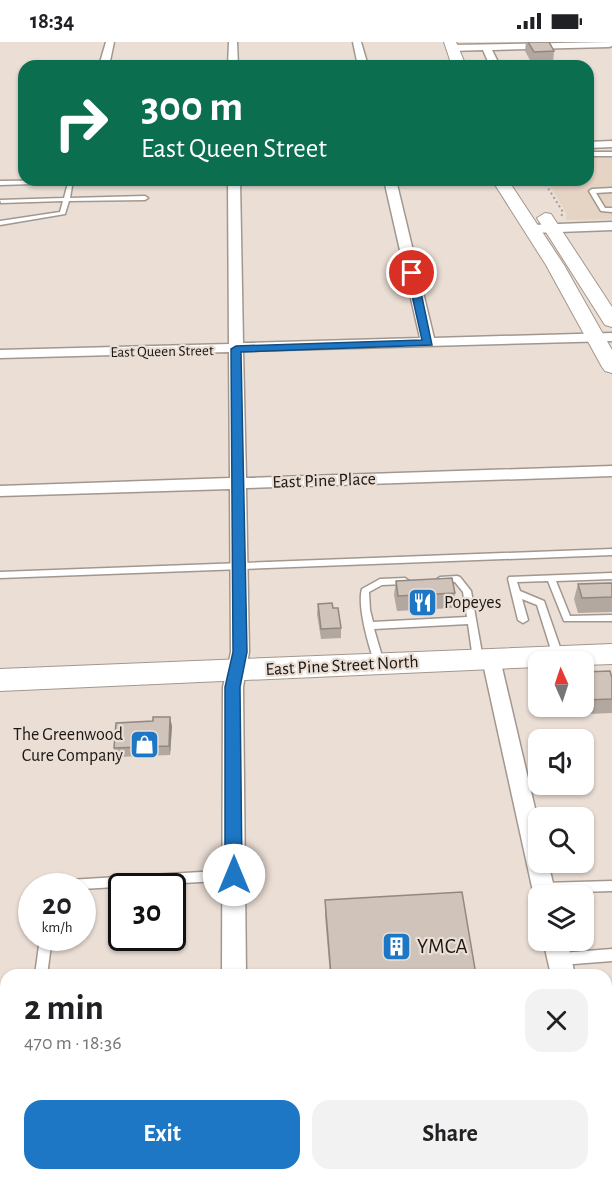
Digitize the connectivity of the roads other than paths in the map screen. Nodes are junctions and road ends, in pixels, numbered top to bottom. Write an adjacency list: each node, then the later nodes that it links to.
1 (110, 42): 9 (street)
2 (233, 42): 10 (street)
3 (357, 42): 11 (street)
4 (510, 44): 5 (street); 8 (street)
5 (534, 44): 7 (street)
6 (451, 45): 8 (street); 12 (main road)
7 (610, 45)
8 (486, 47): 13 (street)
9 (106, 60)
10 (233, 60)
11 (362, 60)
12 (457, 60)
13 (492, 60)
14 (612, 144): 15 (street)
15 (594, 145)
16 (594, 154): 17 (lane)
17 (612, 154)
18 (18, 184): 19 (lane)
19 (1, 185)
20 (70, 186): 26 (lane)
21 (234, 186): 37 (street)
22 (391, 186): 36 (street)
23 (504, 186): 33 (main road)
24 (612, 190): 29 (lane)
25 (145, 198): 26 (lane)
26 (66, 200): 27 (lane); 30 (lane)
27 (1, 201)
28 (538, 207): 32 (main road)
29 (612, 210)
30 (0, 223)
31 (612, 226): 32 (street)
32 (552, 228): 33 (street); 34 (main road)
33 (532, 229): 35 (main road)
34 (612, 321)
35 (605, 338): 36 (street, East Queen Street); 39 (main road)
36 (428, 343): 37 (street, East Queen Street)
37 (236, 349): 38 (street, East Queen Street); 41 (street)
38 (0, 354)
39 (612, 367)
40 (612, 471): 41 (street, East Pine Place)
41 (239, 482): 42 (street, East Pine Place); 44 (street)
42 (0, 491)
43 (612, 552): 44 (lane)
44 (239, 566): 45 (lane); 61 (street)
45 (0, 575)
46 (612, 576): 47 (lane)
47 (551, 578): 50 (lane); 51 (lane)
48 (414, 580): 54 (lane)
49 (426, 580): 52 (lane)
50 (516, 593): 53 (lane); 55 (lane)
51 (612, 618)
52 (471, 620): 54 (lane); 59 (lane)
53 (523, 620)
54 (370, 626): 60 (lane)
55 (556, 651)
56 (612, 654): 57 (main road, East Pine Street North)
57 (594, 655)
58 (528, 657): 59 (main road, East Pine Street North)
59 (484, 659): 60 (main road, East Pine Street North); 65 (street)
60 (379, 663): 61 (main road, East Pine Street North)
61 (237, 670): 62 (main road, East Pine Street North); 63 (street)
62 (0, 680)
63 (234, 875): 64 (lane); 72 (street)
64 (96, 883)
65 (542, 885)
66 (612, 886): 67 (lane)
67 (594, 888)
68 (44, 951): 71 (lane)
69 (612, 955): 70 (lane)
70 (559, 958)
71 (42, 969)
72 (234, 969)

